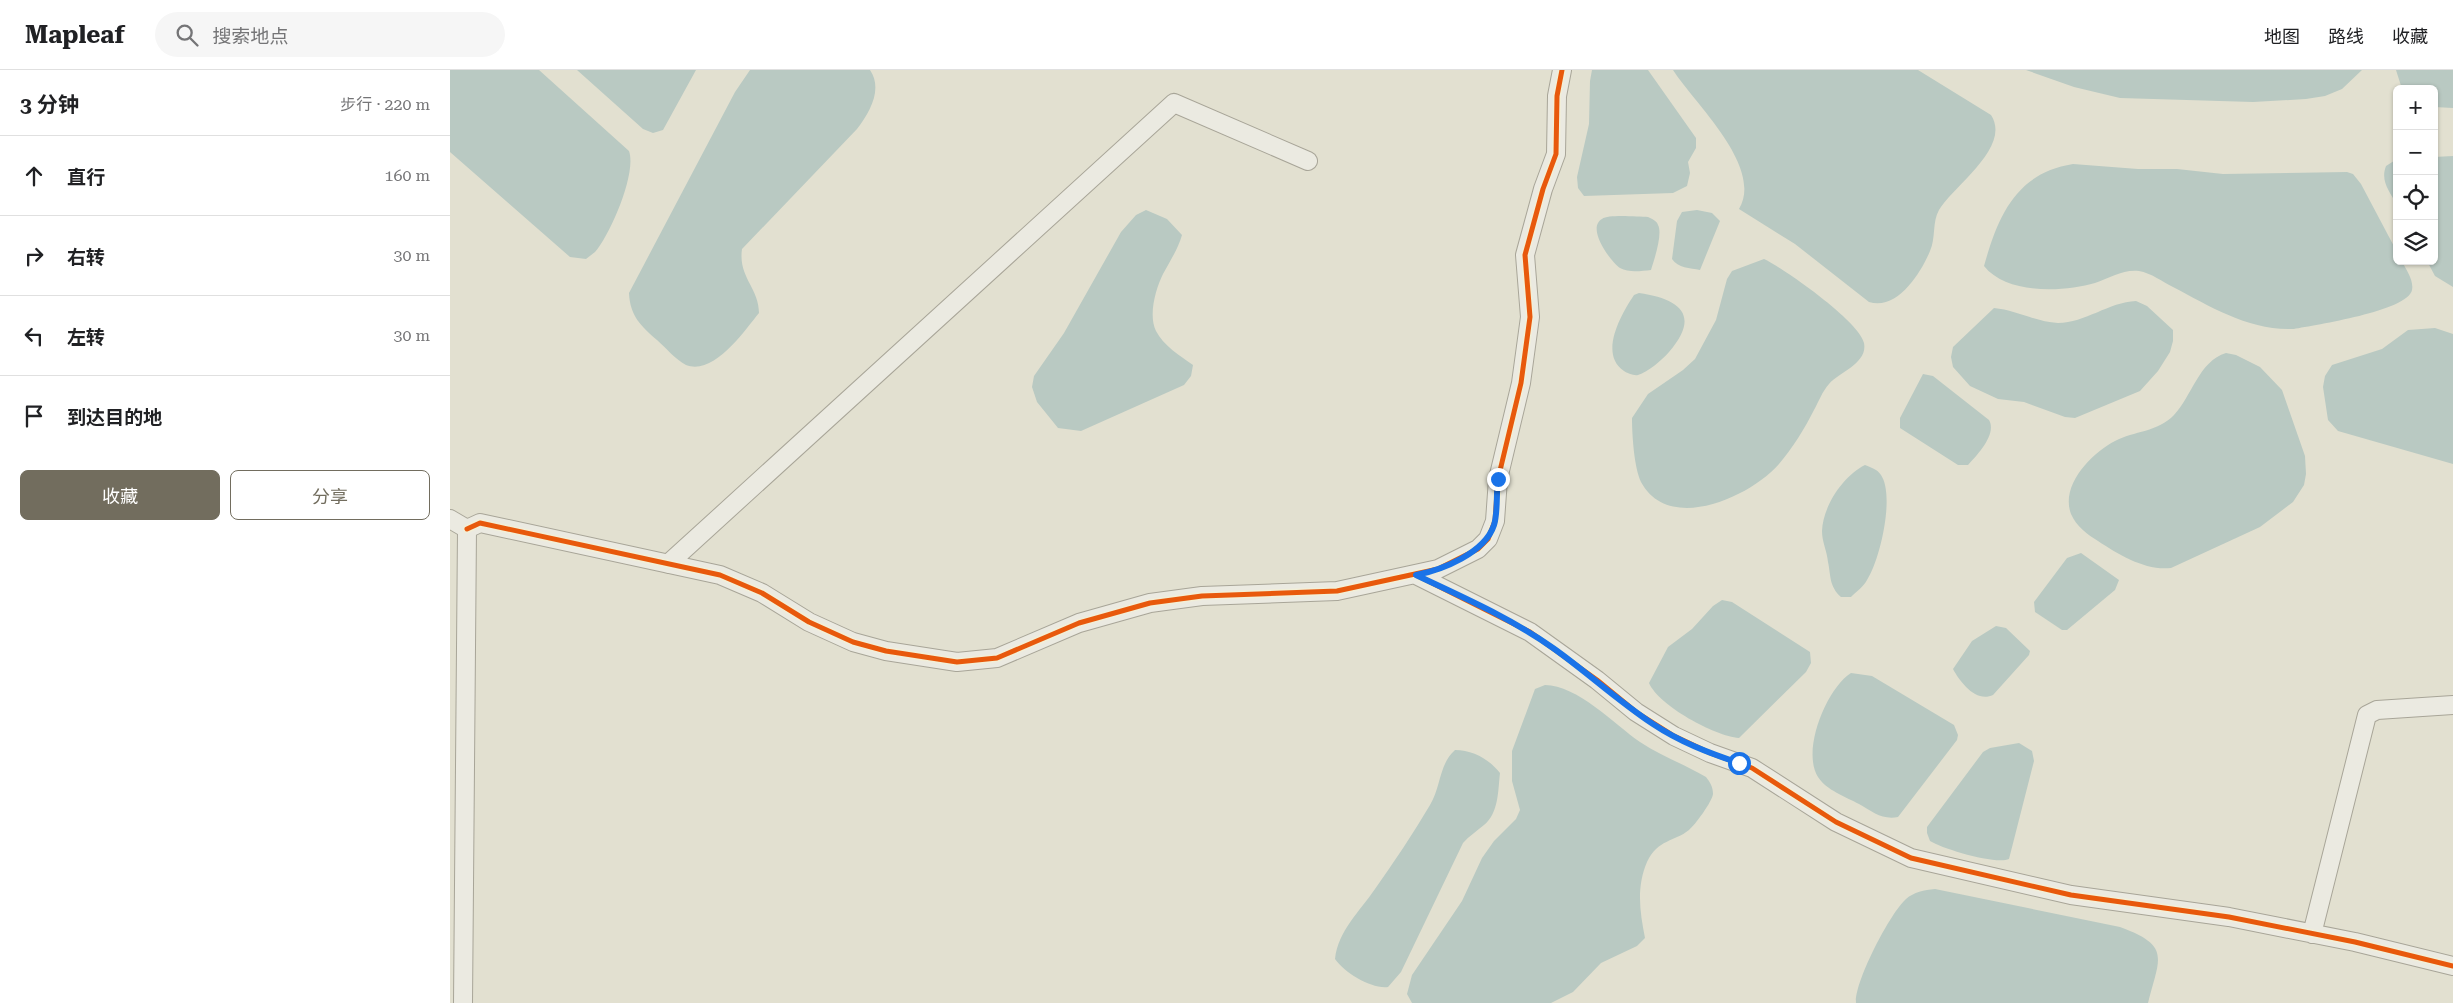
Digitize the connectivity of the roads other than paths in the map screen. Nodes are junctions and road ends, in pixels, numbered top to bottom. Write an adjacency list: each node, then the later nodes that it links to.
1 (1562, 70): 6 (street)
2 (1308, 161): 5 (street)
3 (450, 519): 4 (street)
4 (468, 529): 5 (street); 8 (street)
5 (668, 564): 6 (street)
6 (1416, 575): 9 (street)
7 (2453, 705): 9 (street)
8 (458, 803): 11 (street)
9 (2312, 934): 10 (street)
10 (2453, 966)
11 (463, 1003)

